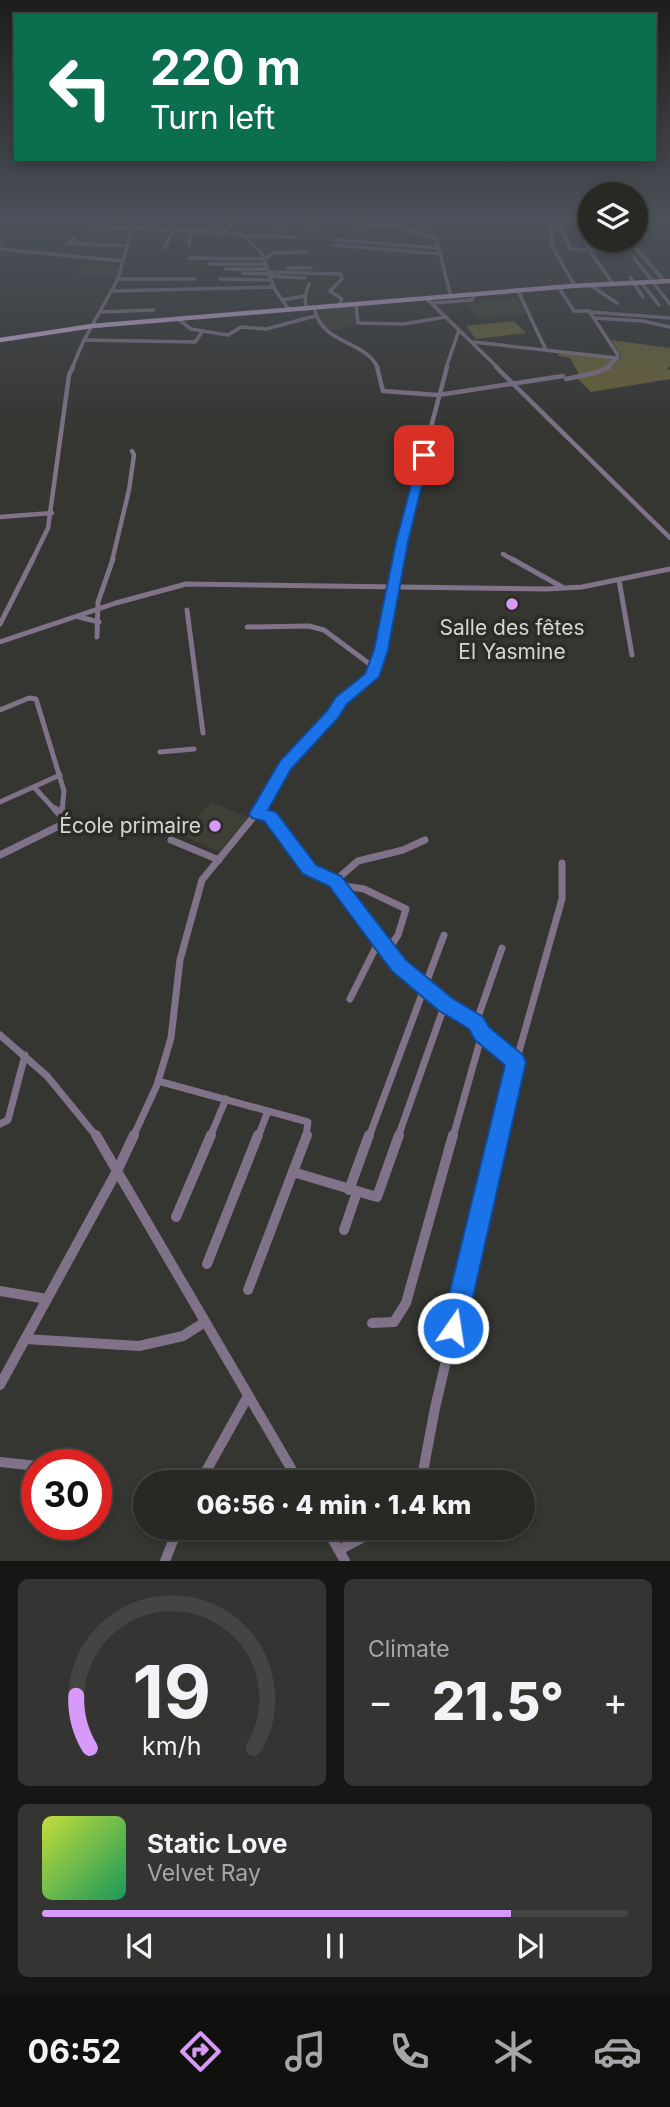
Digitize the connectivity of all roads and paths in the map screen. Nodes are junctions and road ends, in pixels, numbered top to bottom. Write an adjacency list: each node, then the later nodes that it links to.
1 (110, 293): 28 (street)
2 (278, 293): 18 (street)
3 (306, 293): 15 (street)
4 (333, 293): 22 (street)
5 (450, 293): 16 (street)
6 (498, 293): 12 (main road)
7 (519, 293): 42 (street)
8 (562, 293): 29 (street)
9 (599, 293): 13 (street)
10 (640, 293): 17 (street)
11 (649, 293): 23 (street)
12 (474, 295): 16 (main road); 19 (street)
13 (602, 295): 14 (street); 20 (street)
14 (614, 295)
15 (305, 296): 18 (street); 25 (street)
16 (451, 297): 19 (main road)
17 (643, 297)
18 (282, 300): 27 (street)
19 (430, 301): 21 (main road); 31 (street)
20 (617, 303)
21 (356, 304): 22 (main road); 31 (street)
22 (338, 306): 24 (main road)
23 (659, 306)
24 (314, 308): 25 (main road); 30 (street)
25 (306, 309): 27 (main road)
26 (154, 310): 28 (street)
27 (289, 310): 34 (main road)
28 (100, 312): 35 (street)
29 (590, 312): 32 (street); 33 (street)
30 (314, 316): 38 (street); 45 (street)
31 (446, 317): 37 (street)
32 (594, 318): 36 (street); 43 (street)
33 (670, 318)
34 (178, 319): 35 (main road); 38 (street)
35 (92, 326): 39 (main road); 40 (street)
36 (670, 327)
37 (459, 330): 41 (street); 45 (street)
38 (202, 332): 40 (street)
39 (0, 340)
40 (85, 340): 47 (street)
41 (471, 342): 42 (street); 44 (street)
42 (546, 349): 43 (street)
43 (617, 358): 44 (street)
44 (515, 384): 45 (street); 49 (street)
45 (438, 395): 53 (street)
46 (132, 451): 55 (street)
47 (52, 513): 48 (street); 59 (street)
48 (0, 517)
49 (670, 538)
50 (503, 554): 54 (street)
51 (670, 569): 52 (street)
52 (619, 580): 54 (street); 63 (street)
53 (393, 586): 54 (street); 55 (street); 64 (street)
54 (564, 588)
55 (99, 609): 57 (street); 58 (street)
56 (187, 610): 66 (street)
57 (79, 617): 58 (street); 62 (street)
58 (99, 622): 61 (street)
59 (0, 624)
60 (247, 628): 64 (street)
61 (97, 638)
62 (0, 642)
63 (632, 655)
64 (375, 668): 72 (street)
65 (0, 710): 69 (street)
66 (203, 733)
67 (194, 749): 68 (street)
68 (160, 752)
69 (60, 775): 70 (street); 73 (street)
70 (34, 787): 71 (street); 73 (street)
71 (0, 803)
72 (258, 814): 77 (street); 79 (street)
73 (62, 817): 76 (street)
74 (171, 840): 77 (street)
75 (425, 841): 79 (street)
76 (0, 855)
77 (219, 860): 92 (street)
78 (562, 863): 91 (street)
79 (336, 883): 81 (street); 83 (street)
80 (444, 935): 84 (street)
81 (380, 941): 83 (street); 85 (street)
82 (502, 948): 87 (street)
83 (387, 952): 84 (street)
84 (424, 986): 86 (street); 98 (street)
85 (350, 999)
86 (445, 1004): 87 (street); 98 (street)
87 (476, 1023): 88 (street)
88 (482, 1034): 91 (street); 106 (street)
89 (0, 1035): 90 (street)
90 (24, 1055): 95 (street); 96 (street)
91 (516, 1062): 114 (street)
92 (158, 1081): 93 (street); 96 (street)
93 (226, 1098): 94 (street); 99 (street)
94 (268, 1111): 97 (street); 101 (street)
95 (0, 1124)
96 (117, 1171): 104 (street); 105 (street)
97 (293, 1172): 98 (street); 102 (street)
98 (353, 1191): 100 (street)
99 (176, 1217)
100 (344, 1230)
101 (207, 1264)
102 (248, 1290)
103 (0, 1291): 104 (street)
104 (47, 1299): 107 (street)
105 (205, 1322): 107 (street); 109 (street)
106 (372, 1322)
107 (25, 1339): 108 (street)
108 (0, 1385)
109 (248, 1396): 112 (street); 113 (street)
110 (0, 1462): 111 (street)
111 (21, 1464)
112 (207, 1470)
113 (292, 1470)
114 (423, 1470)
115 (174, 1540): 119 (street)
116 (333, 1540): 118 (street)
117 (359, 1540): 118 (street)
118 (339, 1550): 120 (street)
119 (166, 1561)
120 (345, 1561)

